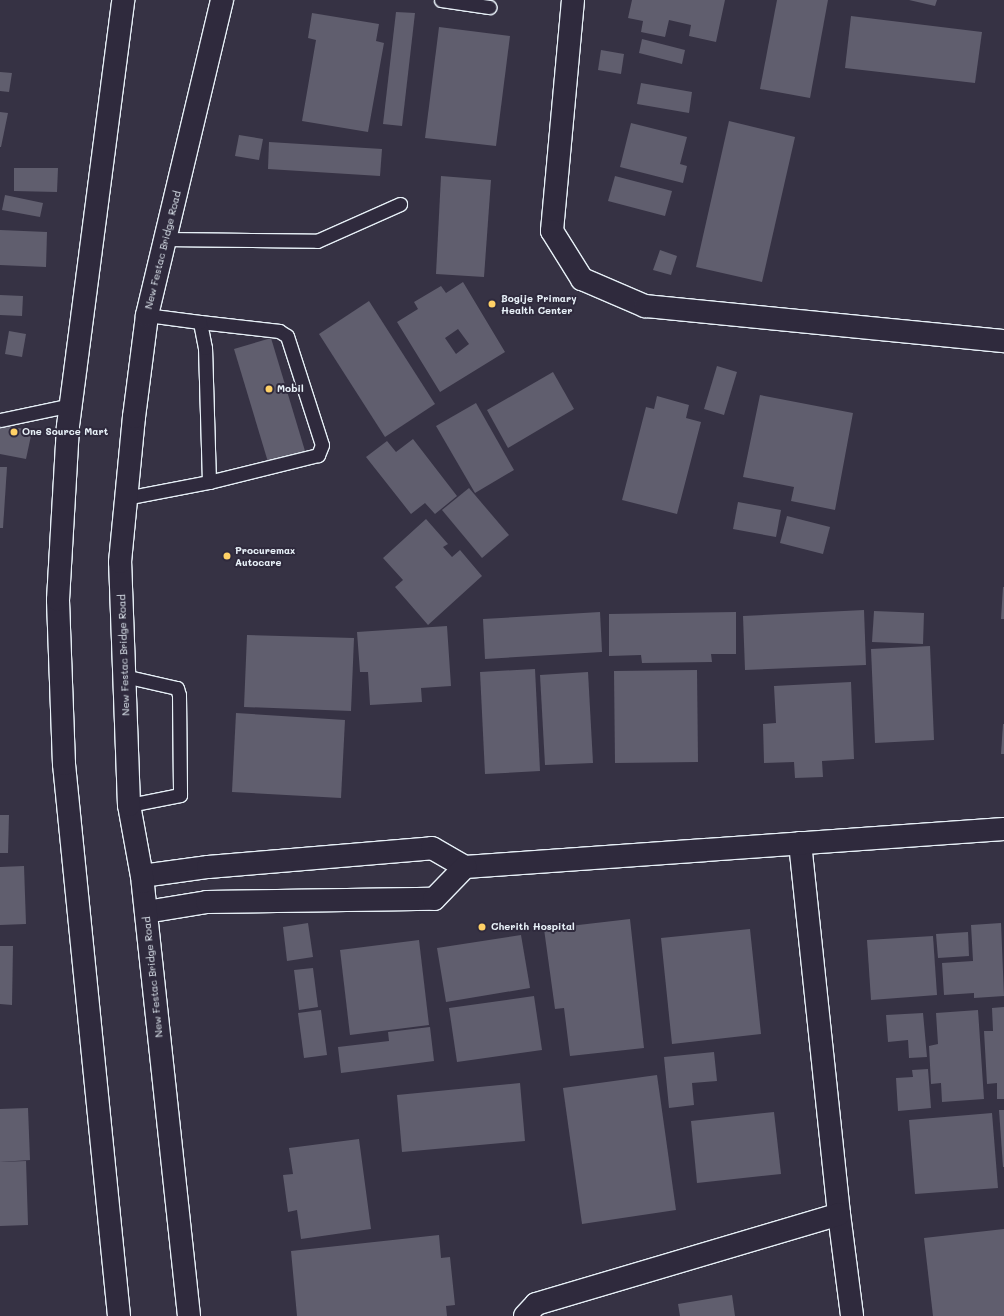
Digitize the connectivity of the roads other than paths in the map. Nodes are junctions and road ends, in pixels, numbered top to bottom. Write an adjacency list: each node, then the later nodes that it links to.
1 (124, 0): 11 (street)
2 (222, 0): 7 (street, New Festac Bridge Road)
3 (441, 0): 5 (lane)
4 (573, 0): 10 (street)
5 (489, 7)
6 (400, 204): 7 (lane)
7 (164, 239): 8 (street, New Festac Bridge Road)
8 (147, 315): 9 (lane); 14 (street, New Festac Bridge Road)
9 (200, 322): 13 (lane); 13 (lane)
10 (1004, 341)
11 (71, 405): 12 (lane); 23 (street)
12 (0, 420)
13 (209, 482): 14 (lane)
14 (126, 498): 15 (street, New Festac Bridge Road)
15 (124, 676): 16 (street, New Festac Bridge Road); 16 (lane)
16 (129, 805): 20 (street, New Festac Bridge Road)
17 (1004, 829): 18 (street)
18 (800, 843): 19 (street); 22 (street)
19 (465, 867): 20 (street); 21 (street)
20 (142, 876): 21 (street, New Festac Bridge Road)
21 (146, 912): 24 (street, New Festac Bridge Road)
22 (839, 1214): 25 (street); 26 (street)
23 (119, 1316)
24 (189, 1316)
25 (525, 1316)
26 (852, 1316)

